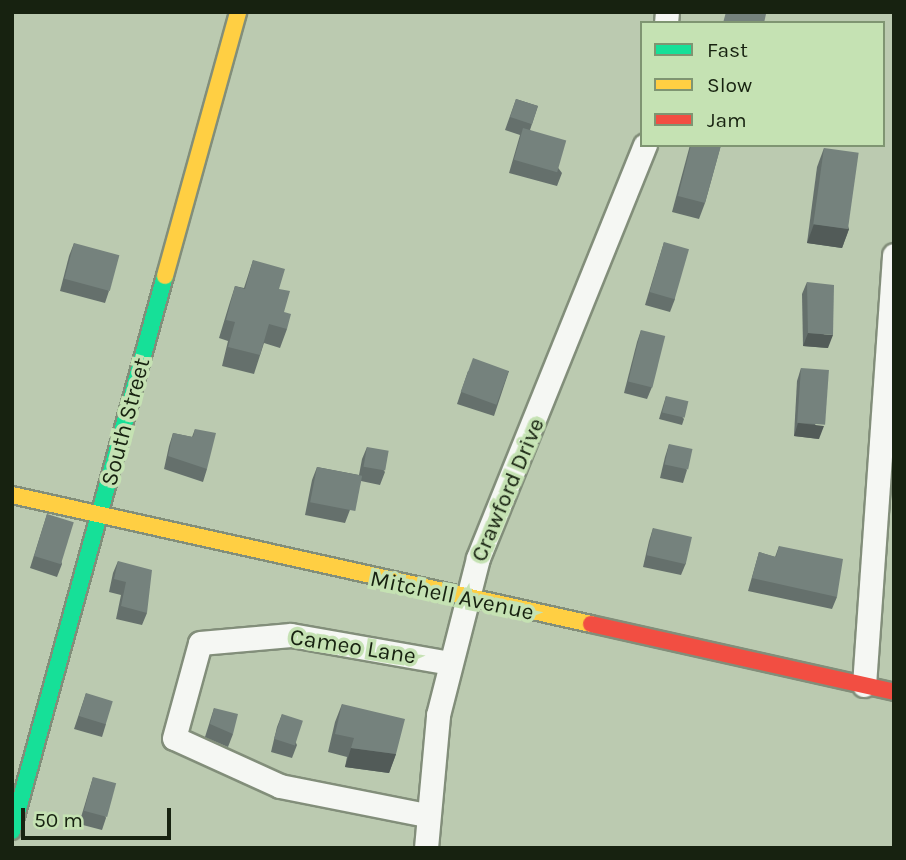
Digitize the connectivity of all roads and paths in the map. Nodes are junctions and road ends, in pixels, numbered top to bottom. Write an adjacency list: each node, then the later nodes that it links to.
1 (238, 12): 5 (street, South Street)
2 (644, 147): 6 (street, Crawford Drive)
3 (894, 255): 8 (street)
4 (12, 495): 5 (street, Mitchell Avenue)
5 (99, 518): 6 (street, Mitchell Avenue); 11 (street, South Street)
6 (466, 599): 7 (street, Crawford Drive); 8 (street, Mitchell Avenue)
7 (449, 663): 10 (street, Crawford Drive); 10 (street, Cameo Lane)
8 (864, 685): 9 (street, Mitchell Avenue)
9 (894, 692)
10 (426, 815): 12 (street, Crawford Drive)
11 (12, 831)
12 (426, 848)

